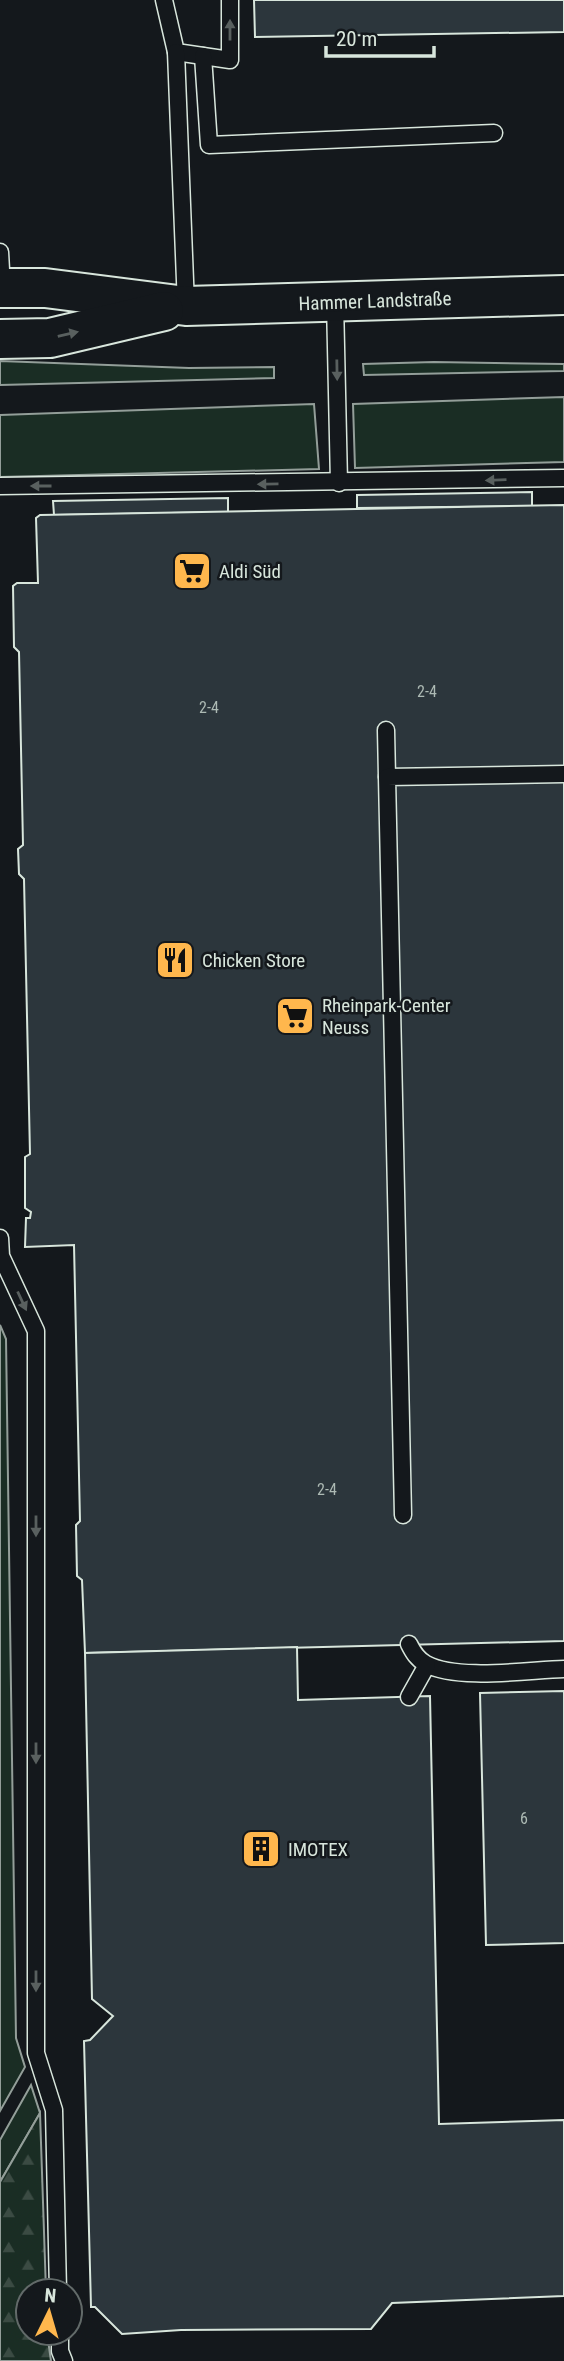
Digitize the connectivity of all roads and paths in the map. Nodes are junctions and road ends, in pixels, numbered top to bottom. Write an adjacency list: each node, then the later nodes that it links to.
1 (164, 0): 3 (lane)
2 (230, 0): 4 (lane, one-way to 2)
3 (176, 52): 4 (lane); 9 (lane)
4 (203, 56): 5 (lane)
5 (494, 133)
6 (1, 276): 9 (street, Hammer Landstraße)
7 (564, 295): 8 (street, Hammer Landstraße)
8 (335, 302): 9 (street, Hammer Landstraße); 12 (lane, one-way to 12)
9 (186, 306): 10 (street, Hammer Landstraße, one-way to 9)
10 (0, 339)
11 (564, 478): 12 (lane, one-way to 12)
12 (339, 483): 13 (lane, one-way to 13)
13 (0, 486)
14 (386, 730): 16 (lane)
15 (564, 774): 16 (lane)
16 (387, 777): 18 (lane)
17 (0, 1238): 23 (lane, one-way to 23)
18 (403, 1515)
19 (409, 1644): 20 (lane)
20 (427, 1665): 21 (lane); 22 (lane)
21 (564, 1669)
22 (409, 1697)
23 (58, 2277)

